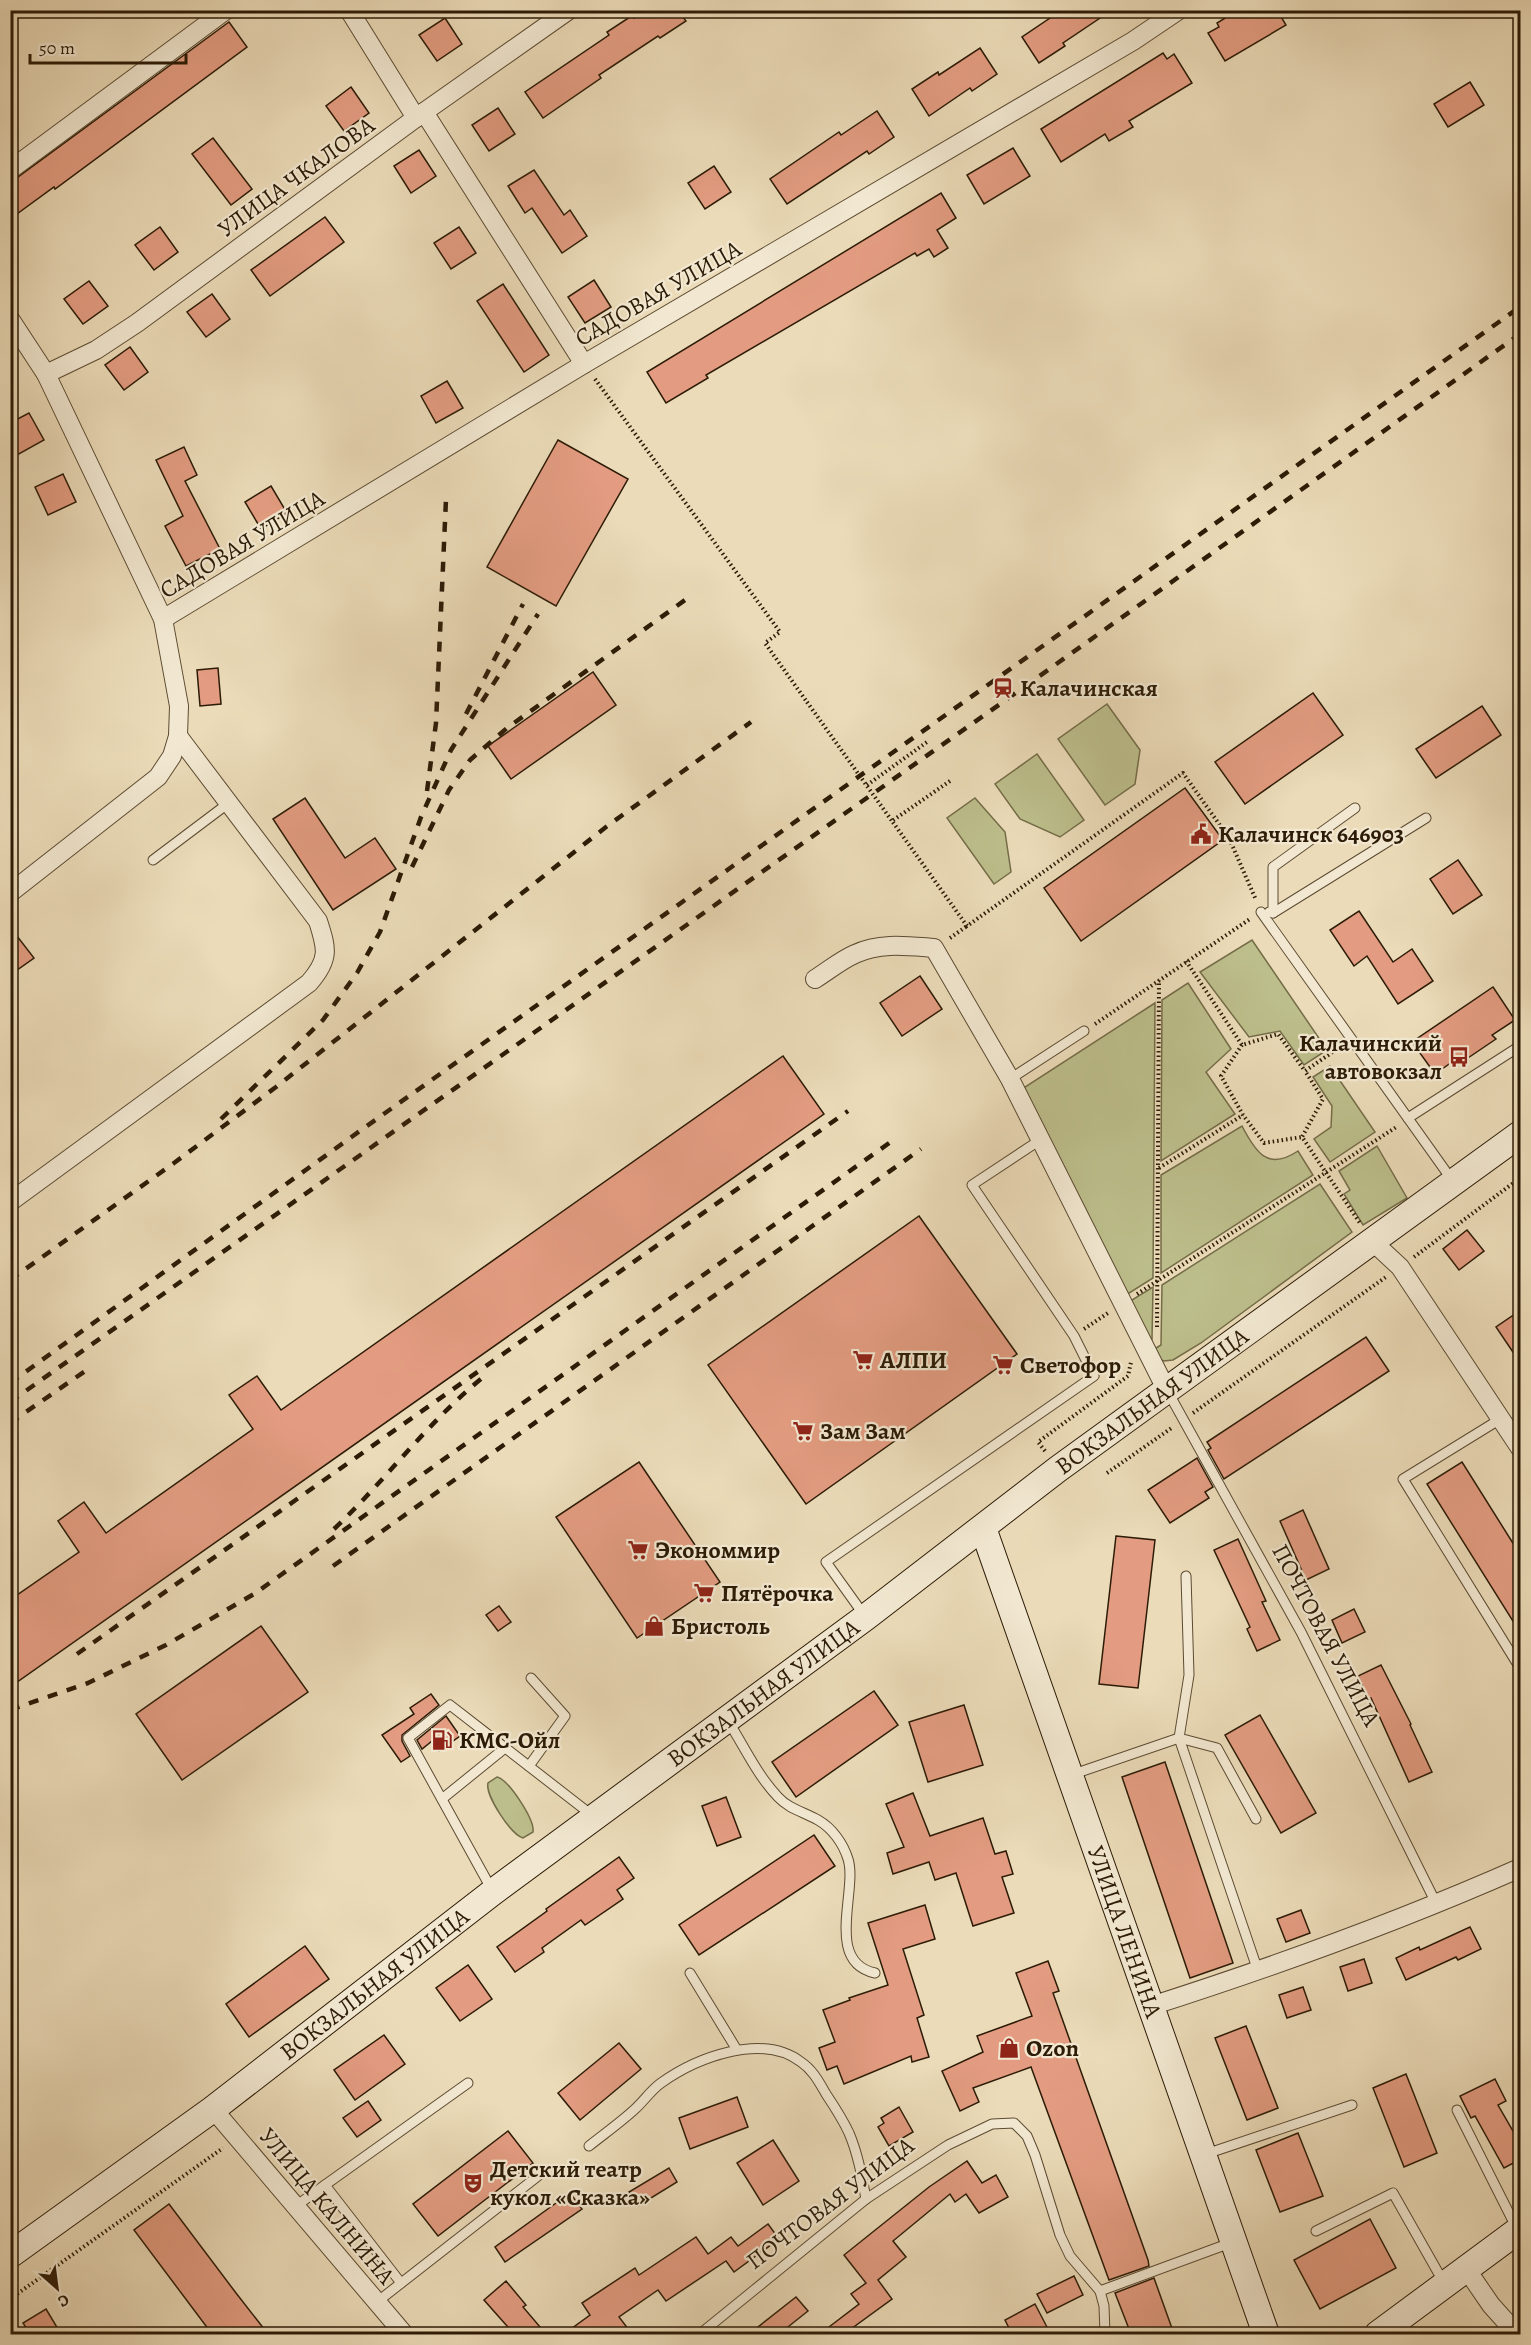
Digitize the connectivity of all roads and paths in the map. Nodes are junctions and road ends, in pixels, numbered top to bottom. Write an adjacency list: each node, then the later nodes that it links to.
1 (226, 10): 6 (street)
2 (350, 10): 5 (street)
3 (569, 10): 5 (street, УЛИЦА ЧКАЛОВА)
4 (1179, 10): 8 (street, САДОВАЯ УЛИЦА)
5 (420, 115): 8 (street); 9 (street, УЛИЦА ЧКАЛОВА)
6 (10, 170)
7 (10, 319): 9 (street)
8 (584, 364): 10 (street, САДОВАЯ УЛИЦА); 14 (path, bridge)
9 (46, 375): 10 (street)
10 (163, 619): 11 (street)
11 (178, 736): 15 (street); 20 (street)
12 (927, 742): 14 (path)
13 (950, 781): 18 (path)
14 (867, 785): 18 (path, bridge)
15 (230, 802): 19 (lane); 41 (street)
16 (1355, 808): 22 (lane)
17 (1426, 818): 22 (lane)
18 (892, 821): 21 (path)
19 (153, 860)
20 (10, 893)
21 (1261, 912): 22 (lane); 23 (path); 27 (lane)
22 (1273, 913)
23 (1186, 961): 25 (path); 28 (path)
24 (815, 979): 31 (street)
25 (1159, 979): 26 (path); 37 (path)
26 (1084, 1031): 31 (lane)
27 (1352, 1039): 30 (path); 33 (lane)
28 (1242, 1045): 30 (path); 32 (path)
29 (1521, 1046): 33 (lane)
30 (1305, 1071): 35 (path)
31 (1010, 1079): 36 (street)
32 (1243, 1115): 35 (path); 37 (path)
33 (1408, 1118): 38 (path); 40 (lane)
34 (1520, 1136): 40 (main road, ВОКЗАЛЬНАЯ УЛИЦА)
35 (1302, 1137): 38 (path)
36 (1040, 1140): 45 (street); 46 (lane)
37 (1158, 1169): 44 (path)
38 (1327, 1173): 42 (path); 44 (path)
39 (1521, 1178): 43 (path)
40 (1453, 1182): 42 (main road, ВОКЗАЛЬНАЯ УЛИЦА)
41 (10, 1202)
42 (1372, 1241): 43 (street); 48 (main road, ВОКЗАЛЬНАЯ УЛИЦА)
43 (1400, 1267): 49 (path); 50 (street)
44 (1158, 1281): 45 (path); 47 (path)
45 (1122, 1303): 46 (path); 47 (street)
46 (1074, 1336): 57 (lane)
47 (1146, 1350): 48 (street); 53 (path)
48 (1167, 1391): 53 (main road, ВОКЗАЛЬНАЯ УЛИЦА); 70 (lane, ПОЧТОВАЯ УЛИЦА)
49 (1185, 1418)
50 (1502, 1418): 52 (street); 58 (lane)
51 (1175, 1425): 54 (path)
52 (1521, 1448)
53 (1058, 1469): 55 (main road, ВОКЗАЛЬНАЯ УЛИЦА)
54 (1107, 1473)
55 (983, 1528): 57 (main road, ВОКЗАЛЬНАЯ УЛИЦА); 64 (main road, УЛИЦА ЛЕНИНА)
56 (1185, 1576): 61 (lane)
57 (866, 1617): 60 (main road, ВОКЗАЛЬНАЯ УЛИЦА)
58 (1521, 1668)
59 (531, 1678): 63 (lane)
60 (727, 1719): 66 (main road, ВОКЗАЛЬНАЯ УЛИЦА); 73 (lane)
61 (1179, 1738): 64 (lane); 67 (lane); 71 (lane)
62 (505, 1748): 63 (lane); 65 (lane); 65 (lane)
63 (529, 1767): 66 (lane)
64 (1070, 1776): 74 (main road, УЛИЦА ЛЕНИНА)
65 (442, 1799): 69 (lane)
66 (593, 1816): 69 (main road, ВОКЗАЛЬНАЯ УЛИЦА)
67 (1256, 1819)
68 (1521, 1868): 70 (street)
69 (494, 1892): 78 (main road, ВОКЗАЛЬНАЯ УЛИЦА)
70 (1437, 1905): 71 (street)
71 (1258, 1971): 74 (street)
72 (690, 1972): 75 (lane)
73 (875, 1973)
74 (1151, 2006): 82 (main road, УЛИЦА ЛЕНИНА)
75 (737, 2050): 81 (lane); 85 (lane)
76 (468, 2083): 84 (lane)
77 (1352, 2105): 82 (lane)
78 (213, 2109): 80 (street, УЛИЦА КАЛНИНА); 90 (main road, ВОКЗАЛЬНАЯ УЛИЦА)
79 (1456, 2110): 87 (lane)
80 (238, 2138): 86 (street, УЛИЦА КАЛНИНА); 95 (path)
81 (589, 2146)
82 (1203, 2155): 89 (main road, УЛИЦА ЛЕНИНА)
83 (538, 2176): 92 (lane)
84 (325, 2186): 86 (lane); 92 (lane)
85 (866, 2199): 94 (lane, ПОЧТОВАЯ УЛИЦА); 98 (lane, ПОЧТОВАЯ УЛИЦА)
86 (296, 2206): 96 (street, УЛИЦА КАЛНИНА)
87 (1519, 2230): 91 (main road)
88 (1316, 2231): 93 (lane)
89 (1233, 2242): 94 (lane); 100 (main road, УЛИЦА ЛЕНИНА)
90 (10, 2255)
91 (1467, 2270): 93 (main road); 102 (street)
92 (401, 2283): 96 (lane)
93 (1446, 2285): 101 (main road)
94 (1100, 2291): 99 (lane)
95 (10, 2299)
96 (377, 2302): 97 (street, УЛИЦА КАЛНИНА)
97 (404, 2334)
98 (700, 2334)
99 (1105, 2334)
100 (1266, 2334)
101 (1378, 2334)
102 (1517, 2334)

